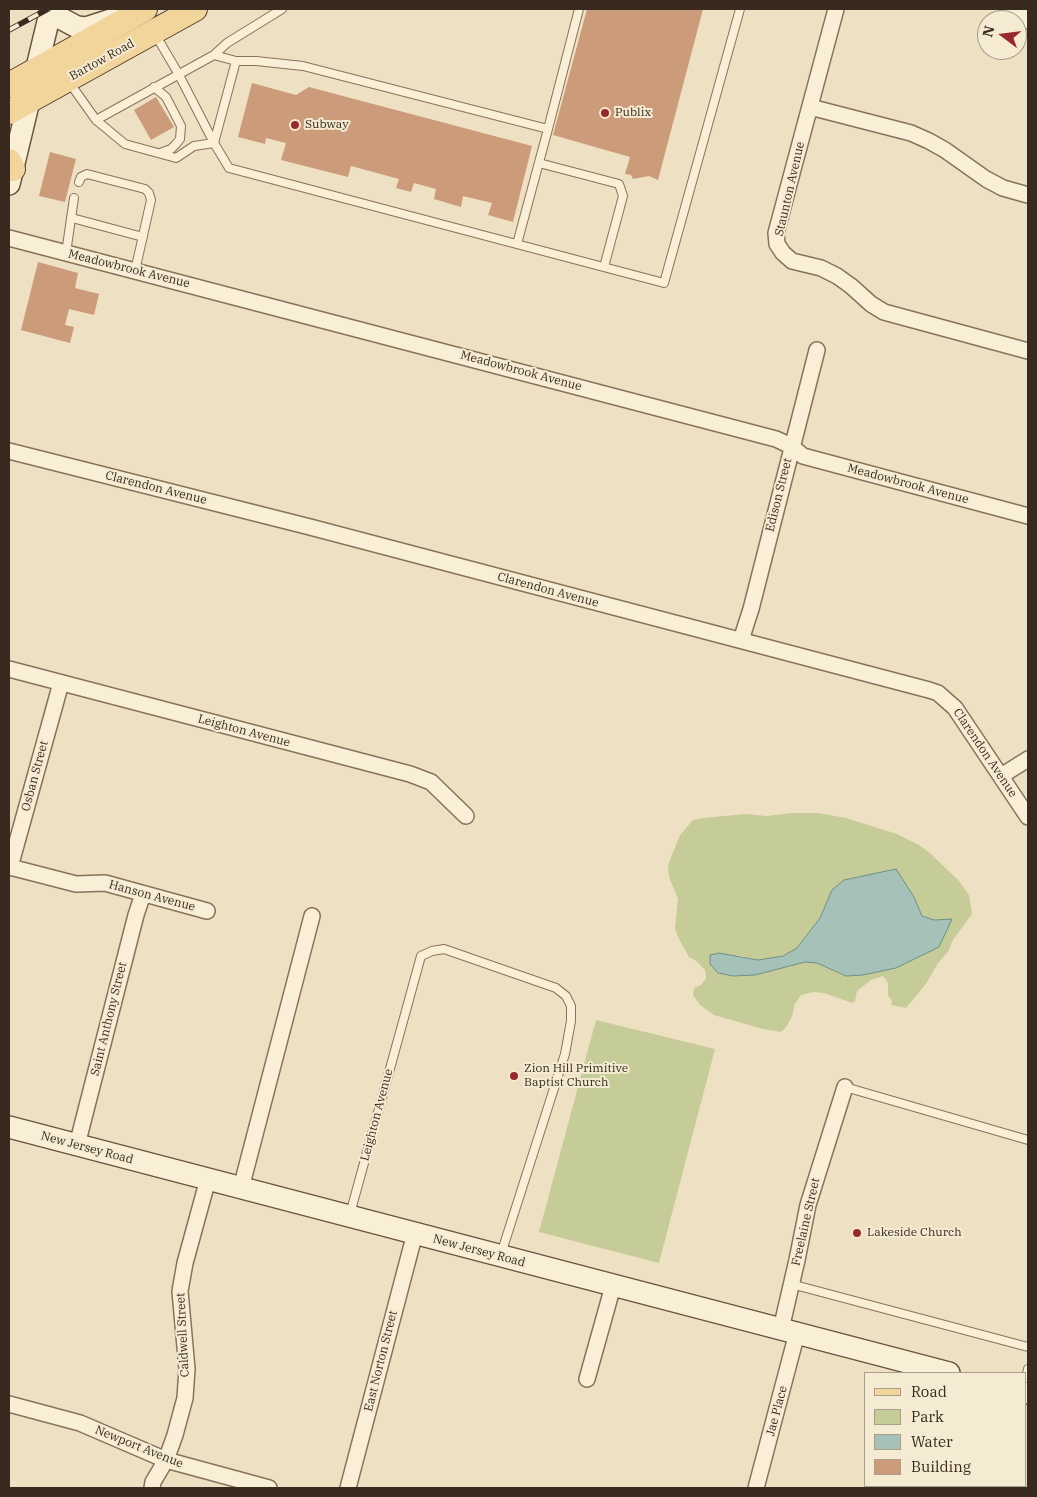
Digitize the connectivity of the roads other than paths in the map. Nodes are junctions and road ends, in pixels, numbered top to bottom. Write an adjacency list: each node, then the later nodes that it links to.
1 (52, 9): 8 (street); 13 (street)
2 (195, 9): 10 (main road, Bartow Road)
3 (282, 9): 11 (lane)
4 (579, 9): 21 (lane)
5 (740, 9): 34 (lane)
6 (836, 9): 18 (street, Staunton Avenue)
7 (1011, 9): 9 (street)
8 (142, 10): 13 (main road, Bartow Road)
9 (1028, 18)
10 (154, 32): 13 (main road, Bartow Road); 14 (lane)
11 (214, 55): 12 (lane); 14 (lane)
12 (236, 62): 21 (lane); 22 (lane)
13 (56, 70): 15 (main road, Bartow Road); 17 (main road, Bartow Road); 17 (street); 20 (lane)
14 (178, 73): 16 (lane); 22 (lane)
15 (9, 85)
16 (154, 87): 20 (lane); 23 (lane)
17 (30, 100): 19 (main road, Bartow Road); 25 (street)
18 (810, 107): 27 (street); 37 (street, Staunton Avenue)
19 (9, 112)
20 (96, 120): 23 (lane)
21 (548, 129): 24 (lane)
22 (214, 143): 23 (lane); 32 (lane)
23 (160, 153)
24 (539, 163): 32 (lane); 34 (lane)
25 (10, 172)
26 (79, 182): 30 (lane)
27 (1028, 195)
28 (74, 198): 29 (lane)
29 (72, 218): 30 (lane); 33 (lane)
30 (143, 237): 35 (lane)
31 (9, 238): 33 (street, Meadowbrook Avenue)
32 (517, 244): 34 (lane)
33 (66, 253): 35 (street, Meadowbrook Avenue)
34 (604, 267)
35 (135, 271): 38 (street, Meadowbrook Avenue)
36 (817, 350): 38 (street, Edison Street)
37 (1028, 351)
38 (791, 446): 40 (street, Meadowbrook Avenue); 41 (street, Edison Street)
39 (9, 451): 41 (street, Clarendon Avenue)
40 (1028, 516)
41 (741, 640): 45 (street, Clarendon Avenue)
42 (9, 669): 43 (street, Leighton Avenue)
43 (61, 683): 46 (street, Leighton Avenue); 48 (street, Osban Street)
44 (1028, 759): 45 (street)
45 (1001, 776): 47 (street, Clarendon Avenue)
46 (466, 816)
47 (1028, 817)
48 (10, 868): 49 (street, Hanson Avenue)
49 (143, 894): 50 (street, Hanson Avenue); 55 (street, Saint Anthony Street)
50 (206, 911)
51 (312, 916): 57 (street)
52 (844, 1088): 54 (lane); 61 (street, Freelaine Street)
53 (9, 1127): 55 (street, New Jersey Road)
54 (1028, 1140)
55 (77, 1145): 56 (street, New Jersey Road)
56 (208, 1179): 57 (street, New Jersey Road); 68 (street, Caldwell Street)
57 (241, 1188): 58 (street, New Jersey Road)
58 (349, 1216): 59 (street, New Jersey Road); 60 (lane, Leighton Avenue)
59 (415, 1233): 60 (street, New Jersey Road); 71 (street, East Norton Street)
60 (501, 1257): 62 (street, New Jersey Road)
61 (791, 1284): 63 (street, Freelaine Street); 64 (lane)
62 (613, 1286): 63 (street, New Jersey Road); 66 (street)
63 (789, 1331): 65 (street, New Jersey Road); 72 (street, Jae Place)
64 (1028, 1347)
65 (945, 1372)
66 (587, 1379)
67 (9, 1404): 68 (street, Newport Avenue)
68 (166, 1460): 69 (street, Caldwell Street); 70 (street, Newport Avenue)
69 (152, 1488)
70 (269, 1488)
71 (348, 1488)
72 (756, 1488)

